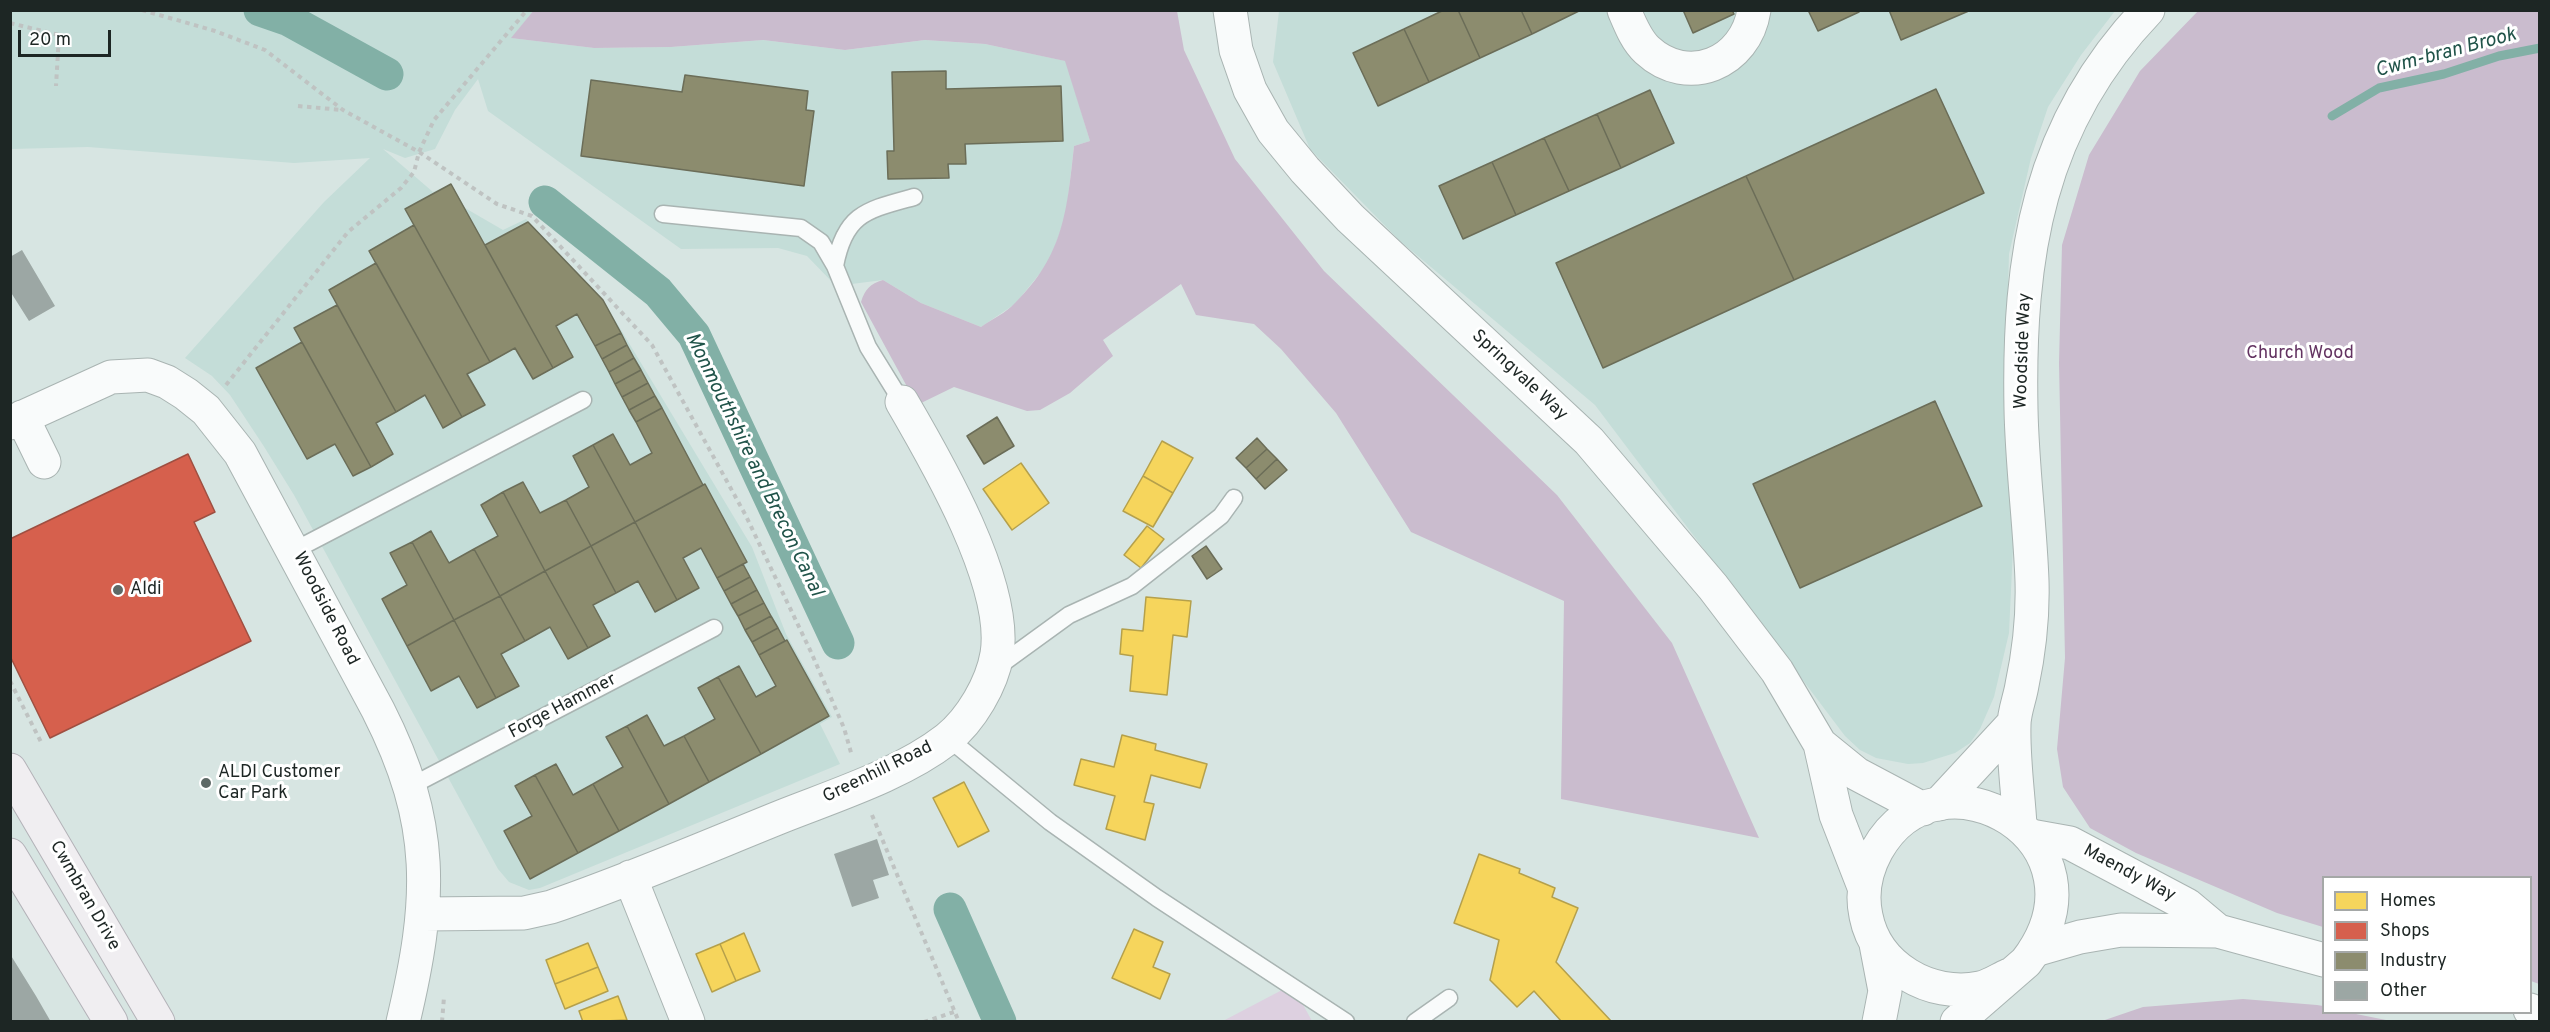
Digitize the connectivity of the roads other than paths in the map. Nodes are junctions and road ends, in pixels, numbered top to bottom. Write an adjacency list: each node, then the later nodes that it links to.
1 (1230, 10): 18 (street, Springvale Way)
2 (1624, 10): 3 (street)
3 (1754, 10)
4 (2148, 10): 16 (street, Woodside Way)
5 (914, 197): 7 (lane)
6 (663, 214): 7 (lane)
7 (835, 266): 9 (lane)
8 (583, 400): 13 (lane)
9 (902, 402): 15 (street, Greenhill Road)
10 (16, 420): 11 (street, Woodside Road); 13 (street, Woodside Road)
11 (44, 462)
12 (1234, 498): 15 (lane)
13 (295, 550): 20 (street, Woodside Road)
14 (714, 628): 20 (lane, Forge Hammer)
15 (993, 670): 17 (street, Greenhill Road)
16 (2014, 723): 21 (street); 22 (street, Woodside Way)
17 (948, 738): 24 (street, Greenhill Road); 37 (lane)
18 (1820, 744): 21 (street, Springvale Way); 25 (street, Springvale Way)
19 (10, 770): 34 (main road, Cwmbran Drive)
20 (411, 786): 26 (street, Woodside Road)
21 (1931, 806): 22 (street, Maendy Way); 25 (street, Maendy Way)
22 (2026, 830): 27 (street, Maendy Way); 29 (street, Maendy Way)
23 (10, 855): 33 (main road)
24 (630, 877): 26 (street, Greenhill Road); 36 (street)
25 (1864, 886): 28 (street, Maendy Way)
26 (424, 914): 35 (street, Woodside Road)
27 (2218, 931): 29 (street, Maendy Way); 30 (street, Maendy Way)
28 (1876, 944): 31 (street, Maendy Way); 39 (street, Maendy Way)
29 (2035, 950): 31 (street, Maendy Way)
30 (2322, 959)
31 (2010, 975): 40 (street, Maendy Way)
32 (1449, 998): 38 (lane)
33 (111, 1022)
34 (158, 1022)
35 (403, 1022)
36 (688, 1022)
37 (1346, 1022)
38 (1415, 1022)
39 (1879, 1022)
40 (1957, 1022)

